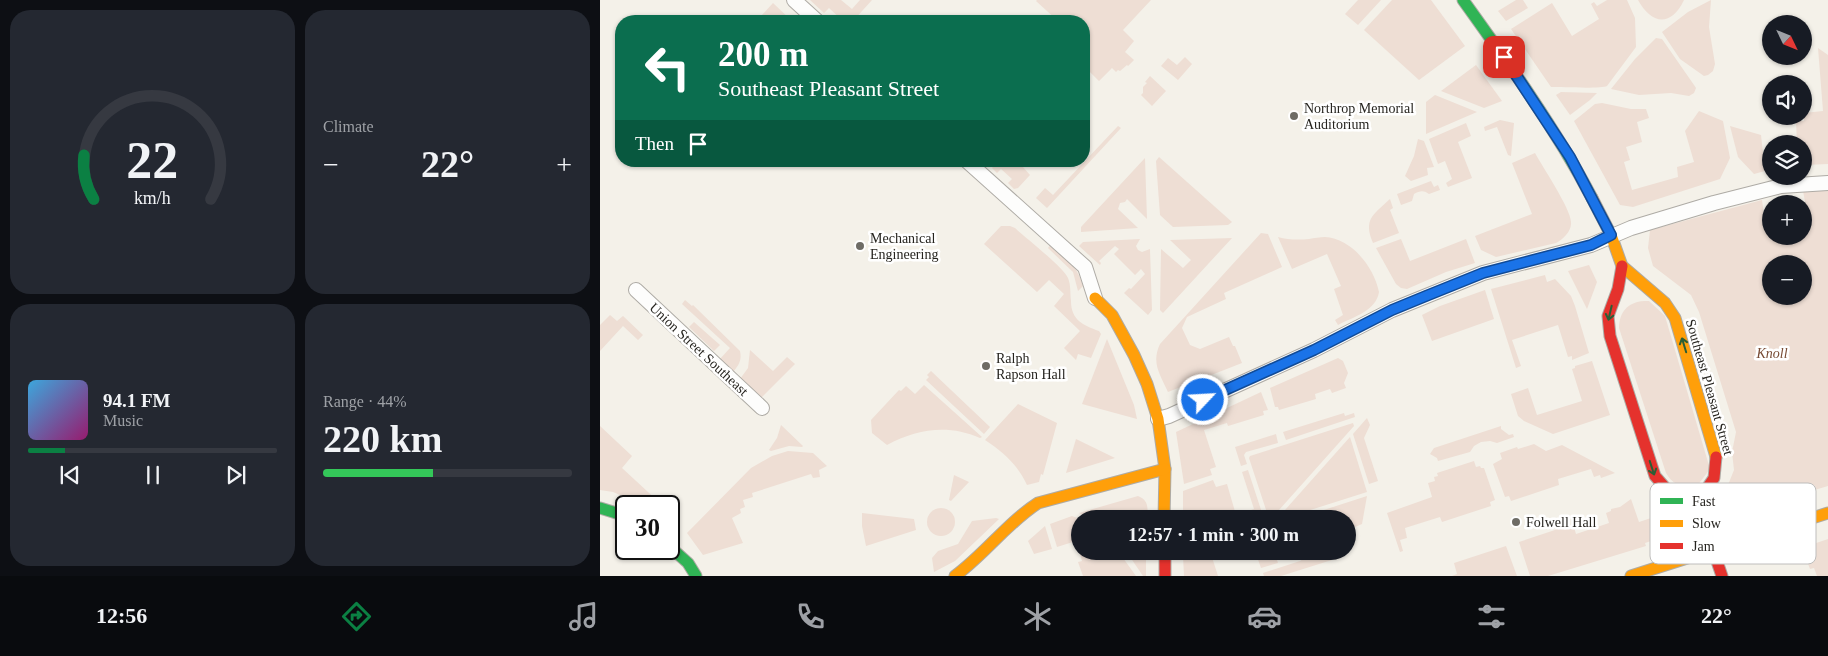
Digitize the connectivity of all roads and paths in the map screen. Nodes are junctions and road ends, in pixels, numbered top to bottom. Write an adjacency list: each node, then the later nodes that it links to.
1 (794, 0): 3 (street)
2 (1463, 0): 6 (street, Southeast Pleasant Street)
3 (810, 15)
4 (974, 167): 9 (street)
5 (1828, 183): 6 (street)
6 (1611, 235): 7 (street, Southeast Pleasant Street); 11 (street)
7 (1622, 266): 13 (street, one-way to 13); 14 (street, Southeast Pleasant Street, one-way to 7)
8 (636, 290): 10 (street, Union Street Southeast)
9 (1095, 298): 11 (street)
10 (762, 408)
11 (1158, 419): 12 (street)
12 (1165, 469): 16 (street); 25 (street)
13 (1660, 483)
14 (1713, 483)
15 (600, 508): 17 (street)
16 (1164, 510)
17 (615, 513)
18 (1828, 513): 19 (street)
19 (1816, 517)
20 (680, 556): 24 (street)
21 (1164, 560): 26 (street)
22 (1669, 564): 27 (street)
23 (1718, 564): 28 (street)
24 (696, 576)
25 (955, 576)
26 (1165, 576)
27 (1631, 576)
28 (1722, 576)

